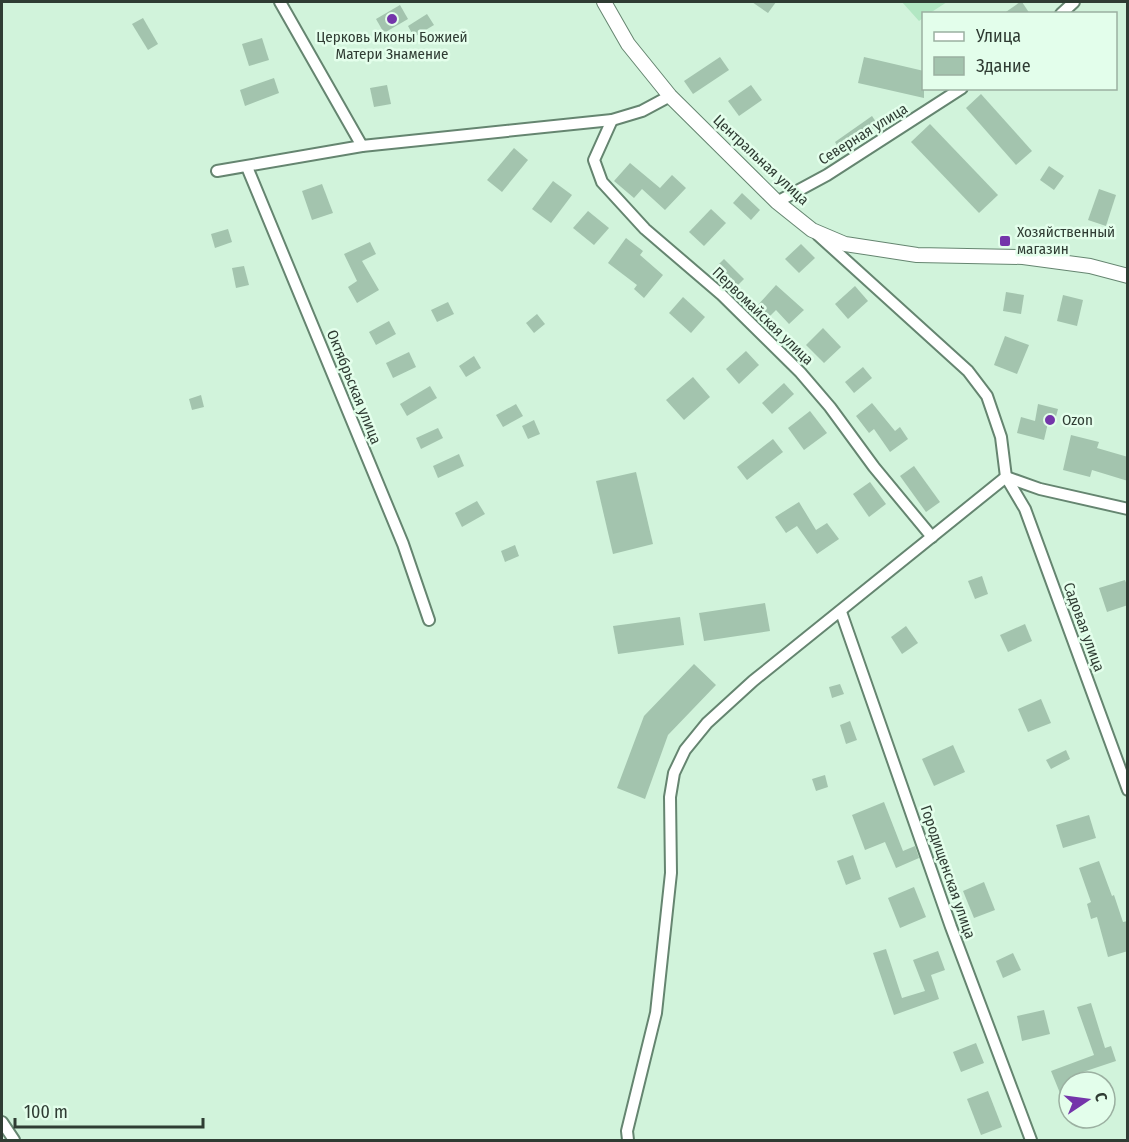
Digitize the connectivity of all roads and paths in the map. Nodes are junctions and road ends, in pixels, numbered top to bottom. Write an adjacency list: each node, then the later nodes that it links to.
1 (280, 2): 6 (street)
2 (604, 2): 4 (street, Центральная улица)
3 (959, 90): 9 (street, Северная улица)
4 (670, 96): 5 (street); 9 (street, Центральная улица)
5 (612, 120): 6 (street); 14 (street, Первомайская улица)
6 (362, 146): 7 (street)
7 (247, 167): 8 (street); 16 (street, Октябрьская улица)
8 (217, 171)
9 (777, 202): 10 (street, Центральная улица)
10 (812, 230): 11 (street, Центральная улица); 12 (street)
11 (1128, 276)
12 (1006, 477): 13 (street); 14 (street); 17 (street, Садовая улица)
13 (1125, 510)
14 (932, 537): 15 (street)
15 (841, 612): 20 (street); 21 (street, Городищенская улица)
16 (429, 620)
17 (1128, 790)
18 (2, 1122): 19 (street)
19 (14, 1140)
20 (628, 1140)
21 (1030, 1140)

